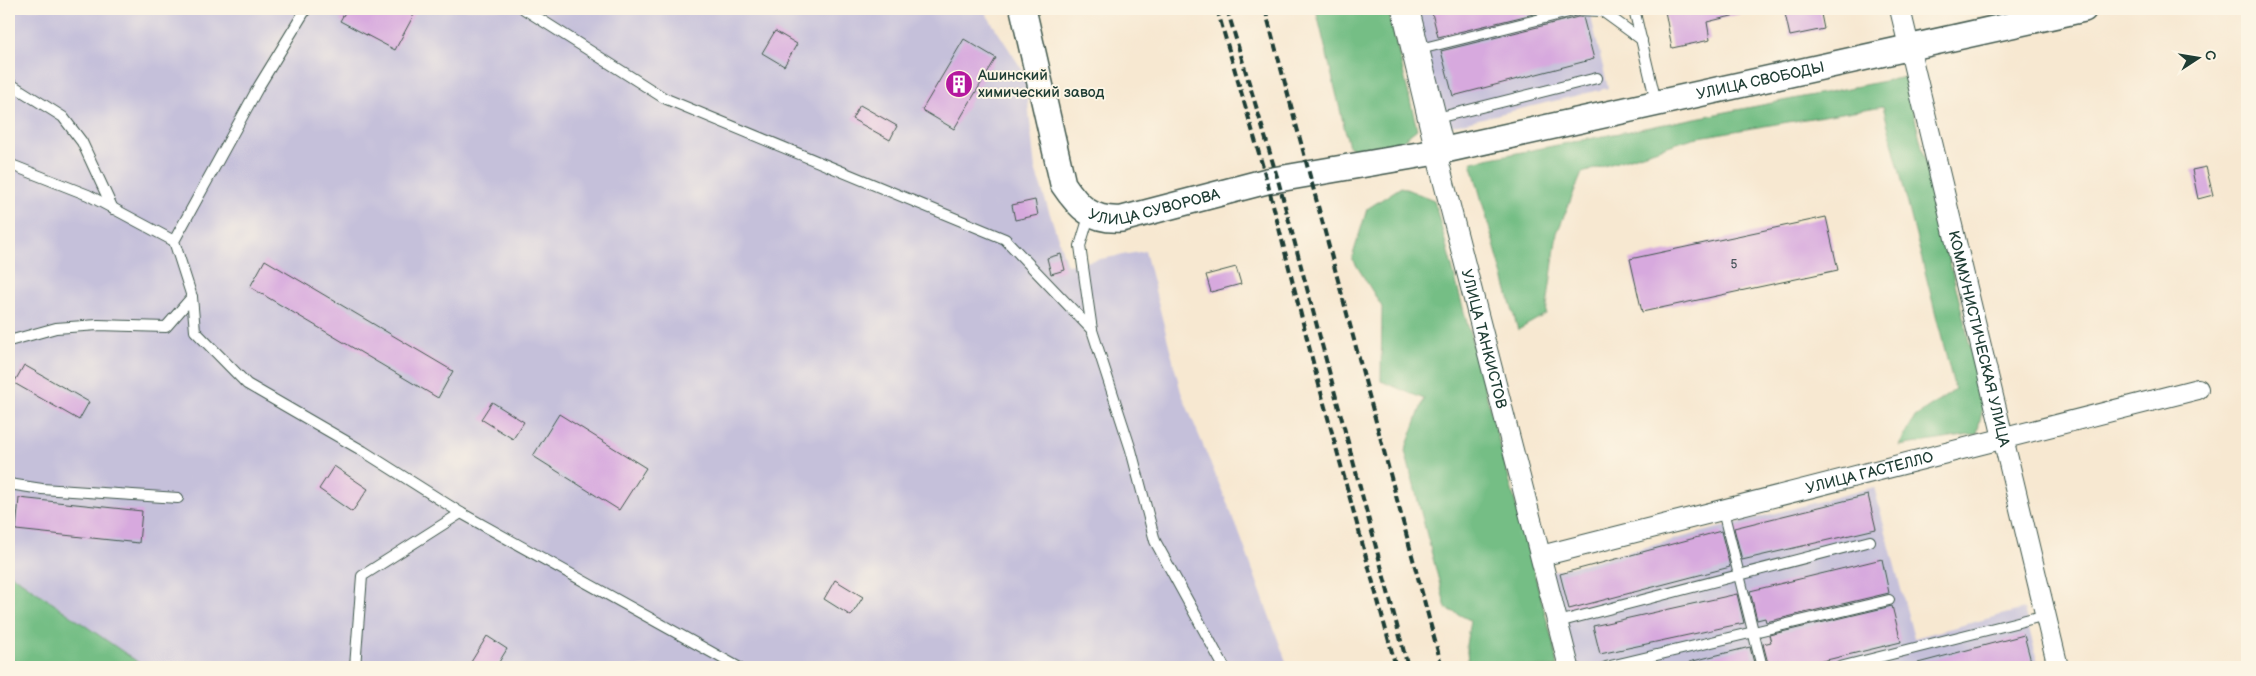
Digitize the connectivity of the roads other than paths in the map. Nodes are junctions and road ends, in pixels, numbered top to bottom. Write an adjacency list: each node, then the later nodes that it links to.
1 (306, 9): 20 (lane)
2 (524, 9): 22 (lane)
3 (1023, 9): 19 (street, УЛИЦА СУВОРОВА)
4 (1402, 9): 16 (street, УЛИЦА ТАНКИСТОВ)
5 (1414, 9): 11 (lane)
6 (1634, 9): 9 (lane)
7 (1900, 9): 10 (street, КОММУНИСТИЧЕСКАЯ УЛИЦА)
8 (2084, 9): 10 (street, УЛИЦА СВОБОДЫ)
9 (1642, 40): 11 (lane); 14 (lane)
10 (1909, 46): 14 (street, УЛИЦА СВОБОДЫ); 25 (street, КОММУНИСТИЧЕСКАЯ УЛИЦА)
11 (1424, 48): 15 (lane)
12 (1597, 78): 15 (lane)
13 (9, 84): 18 (lane)
14 (1656, 102): 16 (street, УЛИЦА СВОБОДЫ)
15 (1441, 117): 16 (lane)
16 (1443, 150): 19 (street, УЛИЦА СУВОРОВА); 31 (street, УЛИЦА ТАНКИСТОВ)
17 (9, 164): 18 (lane)
18 (113, 208): 20 (lane)
19 (1090, 213): 22 (lane)
20 (174, 241): 21 (lane)
21 (192, 297): 23 (lane); 29 (lane)
22 (1092, 330): 39 (lane)
23 (9, 341)
24 (2198, 389): 25 (street, УЛИЦА ГАСТЕЛЛО)
25 (2003, 438): 28 (street, УЛИЦА ГАСТЕЛЛО); 34 (street, КОММУНИСТИЧЕСКАЯ УЛИЦА)
26 (9, 484): 27 (lane)
27 (178, 498)
28 (1723, 511): 31 (street, УЛИЦА ГАСТЕЛЛО); 32 (lane)
29 (461, 513): 37 (lane); 38 (lane)
30 (1870, 541): 32 (lane)
31 (1541, 556): 35 (street, УЛИЦА ТАНКИСТОВ)
32 (1739, 574): 35 (lane); 36 (lane)
33 (1889, 600): 36 (lane)
34 (2046, 615): 43 (lane); 44 (street, КОММУНИСТИЧЕСКАЯ УЛИЦА)
35 (1558, 622): 40 (street, УЛИЦА ТАНКИСТОВ)
36 (1753, 631): 41 (lane); 42 (lane)
37 (355, 667)
38 (738, 667)
39 (1224, 667)
40 (1569, 667)
41 (1606, 667)
42 (1762, 667)
43 (1840, 667)
44 (2058, 667)

